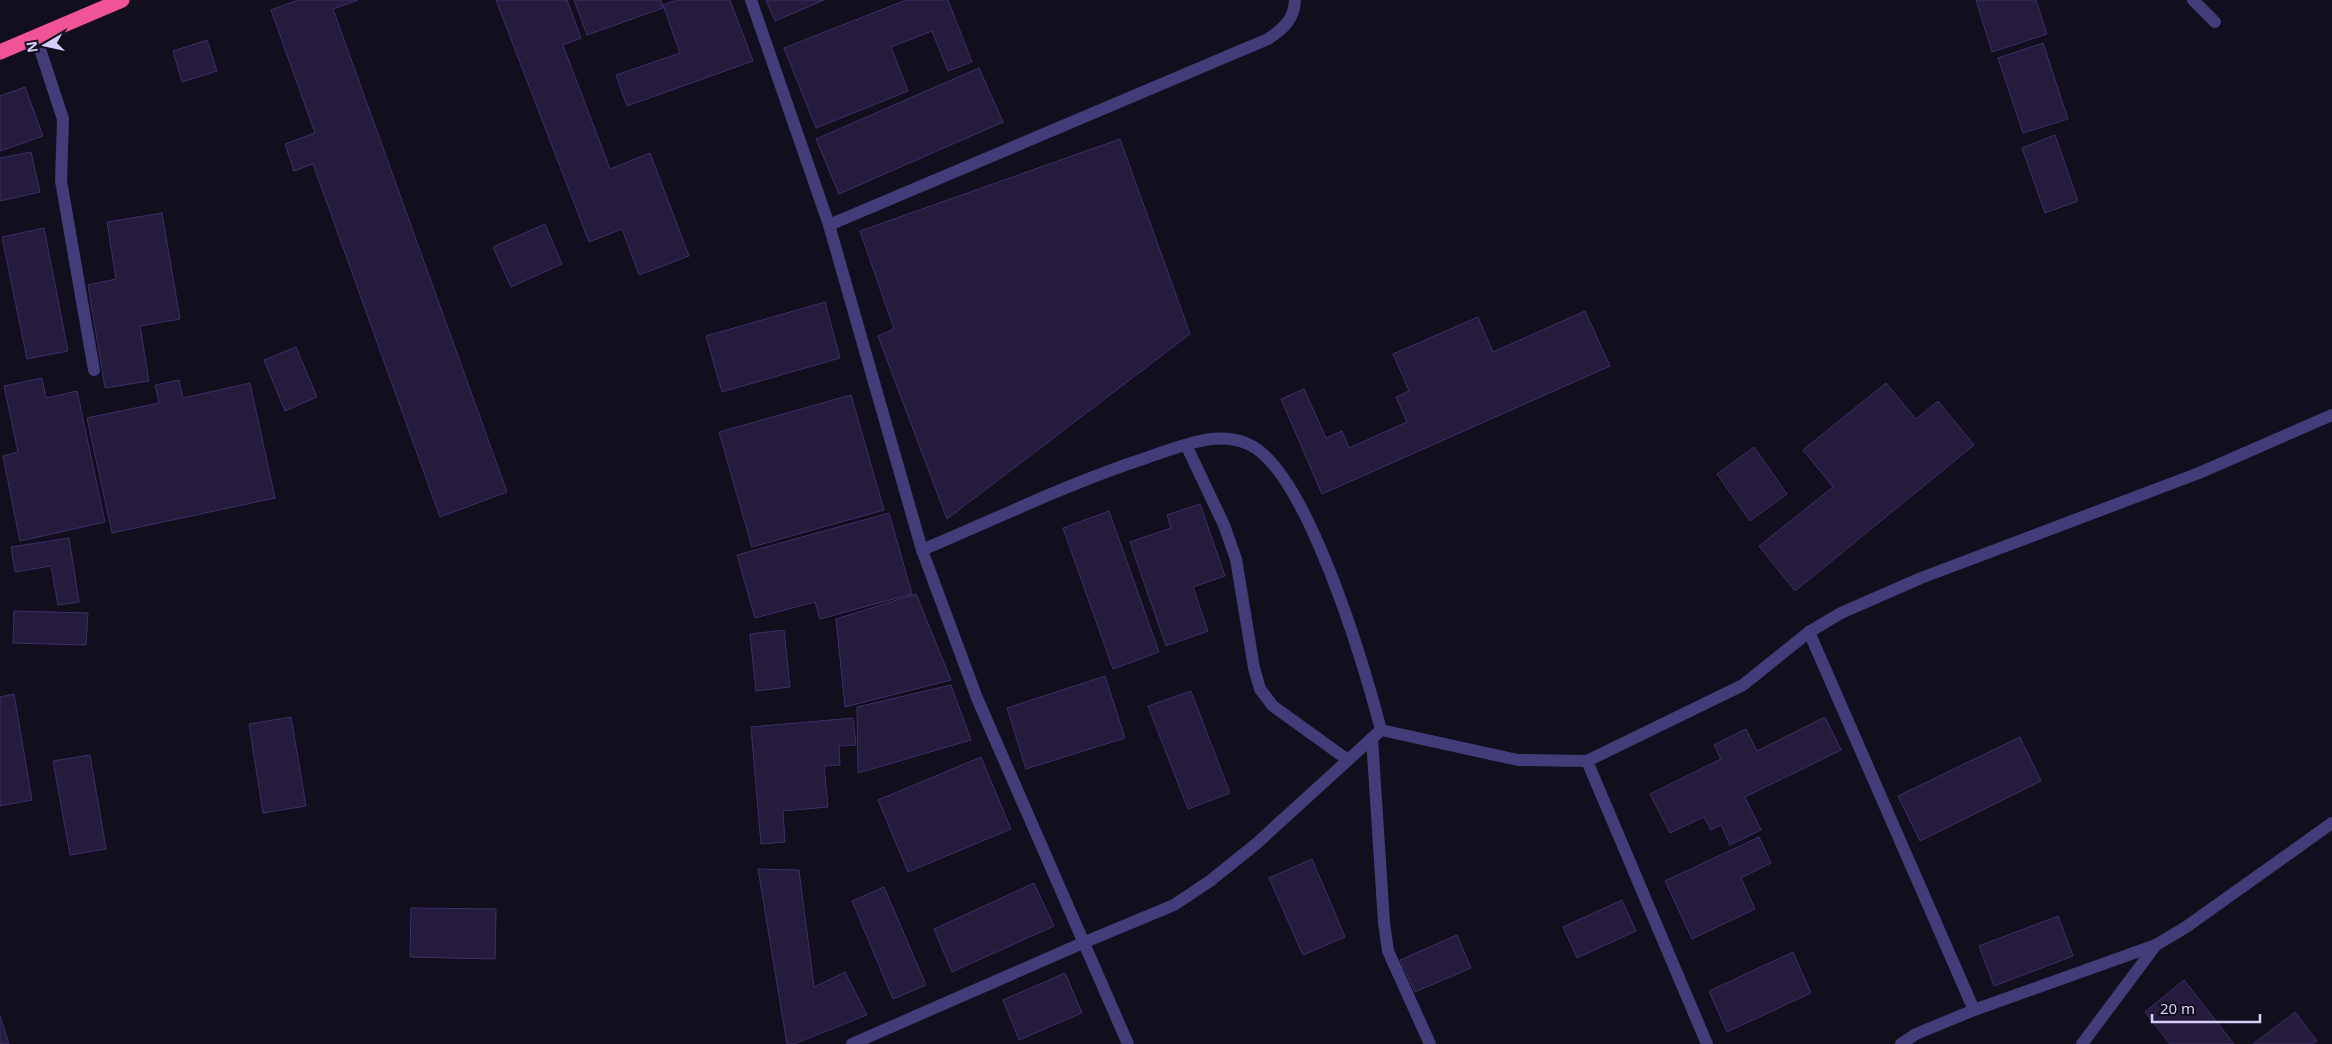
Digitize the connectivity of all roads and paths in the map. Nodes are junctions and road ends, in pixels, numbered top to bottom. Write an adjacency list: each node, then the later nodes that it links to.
1 (122, 0): 6 (highway)
2 (751, 0): 8 (street)
3 (1295, 0): 8 (street)
4 (2193, 0): 5 (street)
5 (2215, 22)
6 (36, 37): 7 (highway); 9 (street)
7 (0, 52)
8 (829, 225): 12 (street)
9 (94, 370)
10 (2332, 415): 13 (street)
11 (1186, 445): 12 (street); 14 (street); 15 (street)
12 (922, 550): 18 (street)
13 (1809, 632): 16 (street); 20 (street)
14 (1377, 734): 15 (street); 16 (street); 23 (street)
15 (1348, 760): 18 (street)
16 (1587, 761): 24 (street)
17 (2332, 823): 19 (street)
18 (1085, 942): 21 (street); 22 (street)
19 (2156, 945): 20 (street); 26 (street)
20 (1974, 1010): 25 (street)
21 (852, 1044)
22 (1128, 1044)
23 (1430, 1044)
24 (1707, 1044)
25 (1901, 1044)
26 (2082, 1044)

